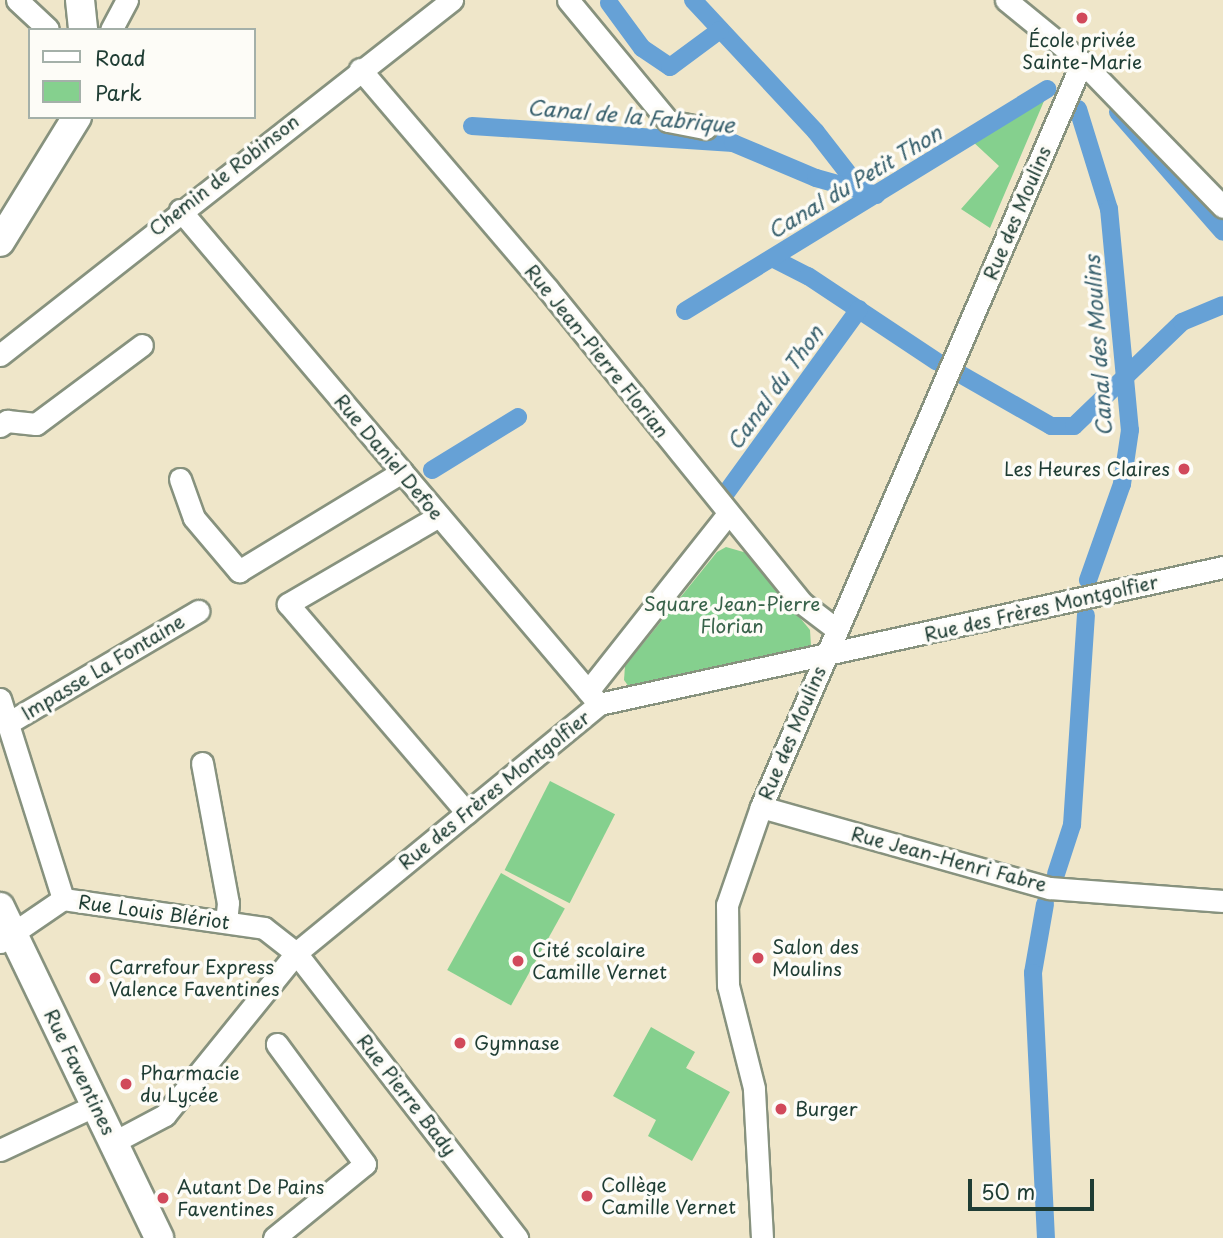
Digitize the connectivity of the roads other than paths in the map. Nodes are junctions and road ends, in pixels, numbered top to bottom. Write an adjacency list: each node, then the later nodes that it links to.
1 (17, 0): 7 (street)
2 (80, 0): 8 (main road)
3 (127, 0): 9 (street)
4 (452, 0): 11 (street, Chemin de Robinson)
5 (568, 0): 13 (street)
6 (1006, 0): 10 (street)
7 (47, 28)
8 (83, 28)
9 (112, 28)
10 (1078, 59): 14 (street); 26 (street, Rue des Moulins)
11 (360, 69): 15 (street, Chemin de Robinson); 22 (street, Rue Jean-Pierre Florian)
12 (76, 119): 16 (main road)
13 (705, 128)
14 (1223, 207)
15 (180, 210): 18 (street, Chemin de Robinson); 20 (street, Rue Daniel Defoe)
16 (0, 242)
17 (142, 345): 19 (street)
18 (0, 355)
19 (0, 426)
20 (402, 472): 21 (street); 23 (street, Rue Daniel Defoe)
21 (180, 479)
22 (728, 514): 26 (street, Rue Jean-Pierre Florian); 28 (street)
23 (439, 516): 28 (street, Rue Daniel Defoe); 33 (street)
24 (1223, 567): 27 (street, Rue des Frères Montgolfier)
25 (198, 611): 30 (street, Impasse La Fontaine)
26 (836, 629): 27 (street, Rue des Moulins)
27 (825, 656): 28 (street, Rue des Frères Montgolfier); 32 (street, Rue des Moulins)
28 (593, 698): 33 (street, Rue des Frères Montgolfier)
29 (0, 699): 30 (street)
30 (8, 723): 34 (street)
31 (202, 763): 37 (street)
32 (761, 807): 35 (street, Rue Jean-Henri Fabre); 47 (street, Rue des Moulins)
33 (467, 813): 39 (street, Rue des Frères Montgolfier)
34 (63, 899): 37 (street, Rue Louis Blériot); 38 (street, Rue Louis Blériot)
35 (1223, 901)
36 (0, 907): 38 (main road, Rue Faventines)
37 (226, 922): 39 (street, Rue Louis Blériot)
38 (6, 937): 41 (main road, Rue Faventines)
39 (296, 953): 42 (street, Rue des Frères Montgolfier); 46 (street, Rue Pierre Bady)
40 (277, 1044): 45 (street)
41 (96, 1105): 42 (main road, Rue Faventines); 43 (street)
42 (114, 1142): 44 (main road, Rue Faventines)
43 (0, 1150)
44 (159, 1238)
45 (274, 1238)
46 (517, 1238)
47 (762, 1238)

